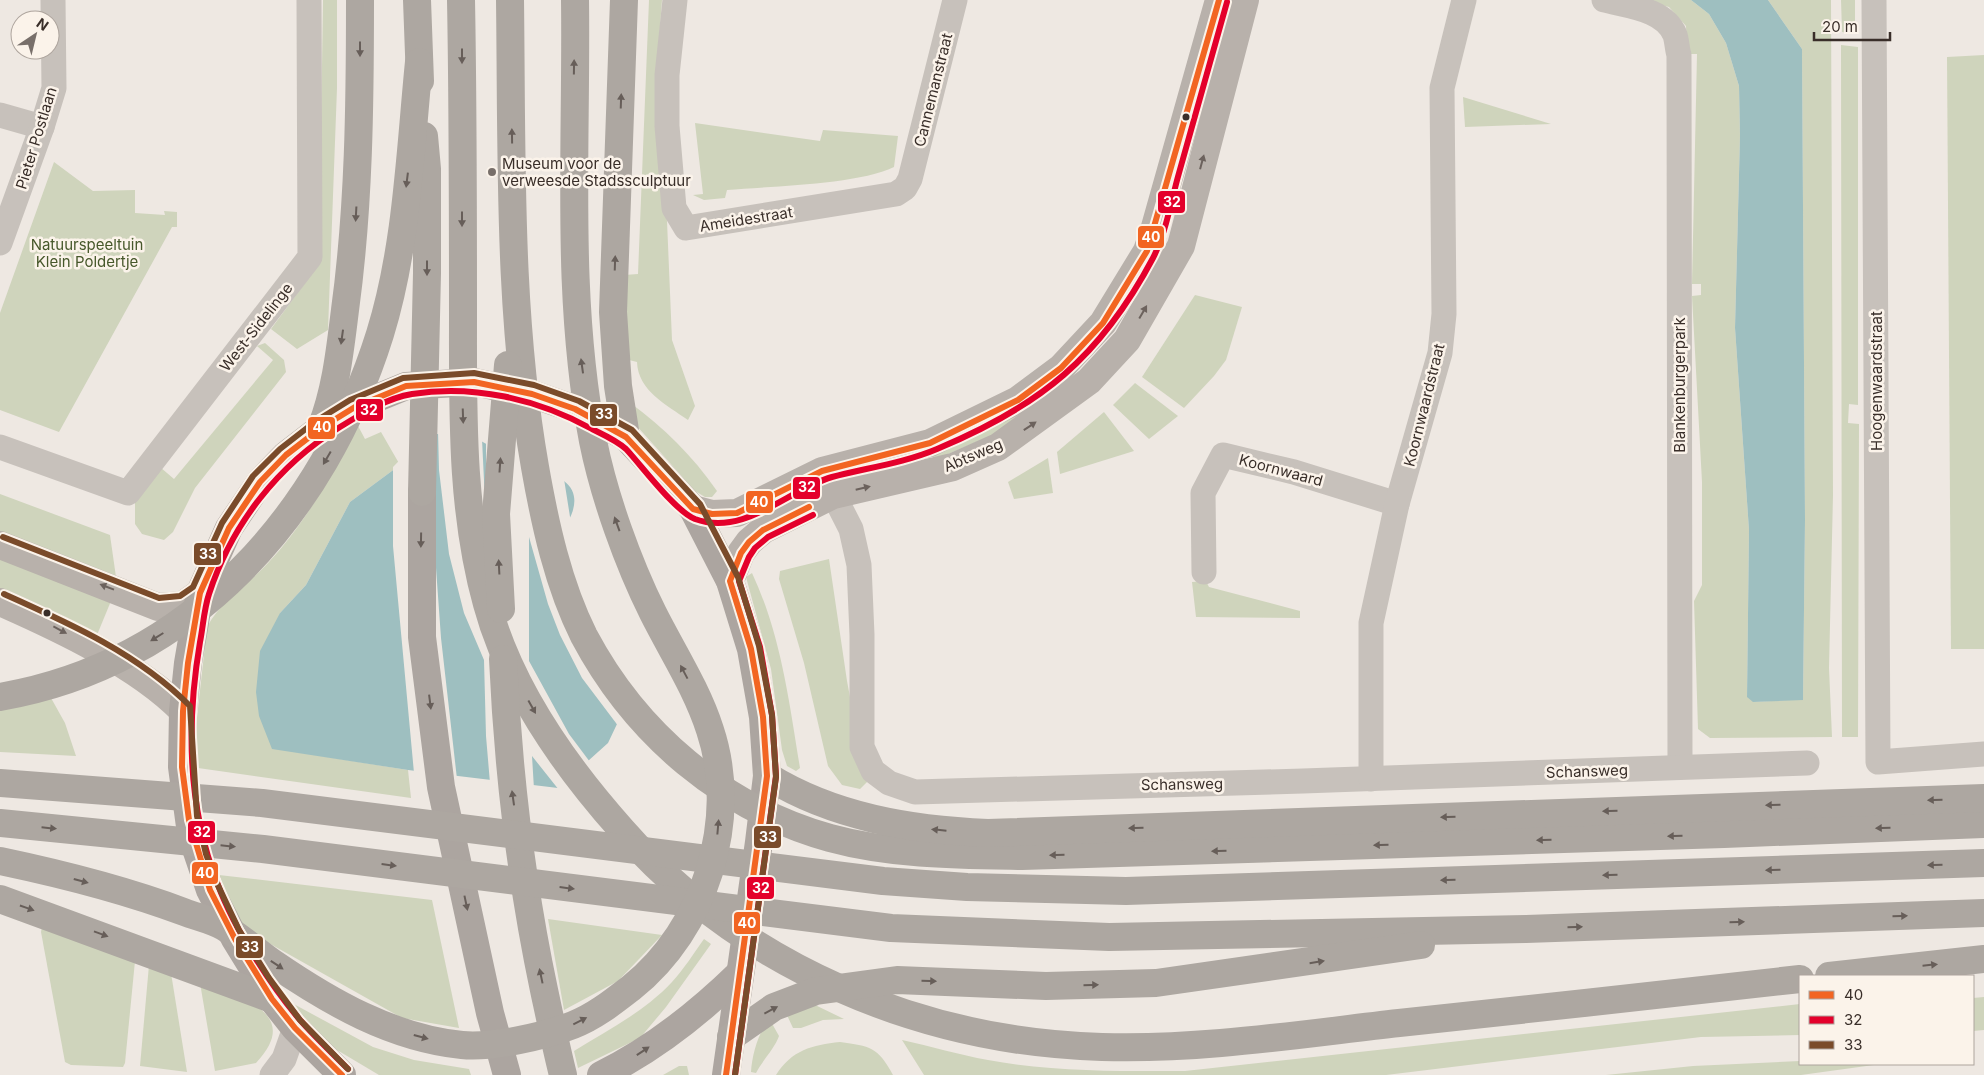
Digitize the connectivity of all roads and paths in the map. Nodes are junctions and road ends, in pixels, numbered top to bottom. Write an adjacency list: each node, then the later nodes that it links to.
1 (53, 0): 18 (street, Pieter Postlaan)
2 (309, 0): 24 (street, West-Sidelinge)
3 (360, 0): 22 (highway, one-way to 22)
4 (624, 0): 23 (highway, one-way to 4)
5 (675, 0): 19 (street, Ameidestraat)
6 (955, 0): 19 (street, Cannemanstraat)
7 (1219, 0): 25 (street, Abtsweg)
8 (1245, 0): 25 (street, Abtsweg, one-way to 8)
9 (1464, 0): 27 (street, Koornwaardstraat)
10 (1604, 0): 38 (street, Blankenburgerpark)
11 (1874, 0): 36 (street, Hoogenwaardstraat)
12 (417, 1): 16 (highway)
13 (461, 4): 53 (highway, one-way to 53)
14 (510, 7): 21 (highway, one-way to 14)
15 (575, 7): 45 (highway, one-way to 15)
16 (419, 62): 26 (highway, one-way to 26); 34 (highway, one-way to 34)
17 (0, 115): 18 (street)
18 (42, 127): 20 (street, Pieter Postlaan)
19 (910, 180)
20 (0, 243)
21 (514, 290): 44 (highway, one-way to 21); 60 (highway, one-way to 21)
22 (321, 428): 23 (main road); 32 (main road)
23 (626, 437): 28 (main road)
24 (0, 447)
25 (827, 483): 28 (street, Abtsweg); 31 (street, Abtsweg); 40 (street, Schansweg)
26 (422, 492): 59 (main road, one-way to 59)
27 (1397, 504): 30 (street, Koornwaard); 40 (street, Koornwaardstraat)
28 (693, 508): 31 (main road)
29 (0, 545): 32 (street, one-way to 29)
30 (1204, 572)
31 (730, 581): 39 (main road)
32 (200, 593): 35 (main road)
33 (0, 602): 35 (street, one-way to 35)
34 (0, 697)
35 (184, 710): 54 (main road)
36 (1984, 754)
37 (1807, 763): 38 (street, Schansweg)
38 (1680, 767): 40 (street, Schansweg)
39 (767, 776): 42 (highway, one-way to 39); 51 (main road)
40 (1371, 779)
41 (0, 783): 46 (highway, one-way to 41)
42 (1984, 798)
43 (0, 823): 49 (highway, one-way to 49)
44 (1984, 824)
45 (0, 862)
46 (1984, 864)
47 (0, 899): 54 (highway, one-way to 54)
48 (1984, 913): 49 (highway, one-way to 48)
49 (1526, 929): 56 (highway, one-way to 49)
50 (1984, 959): 52 (highway, one-way to 50)
51 (740, 973): 56 (main road); 61 (main road, one-way to 51)
52 (1838, 975)
53 (1799, 979)
54 (266, 990): 55 (main road)
55 (295, 1028): 57 (street); 58 (main road)
56 (731, 1038): 62 (main road)
57 (272, 1075)
58 (342, 1075)
59 (507, 1075)
60 (563, 1075)
61 (601, 1075)
62 (726, 1075)

